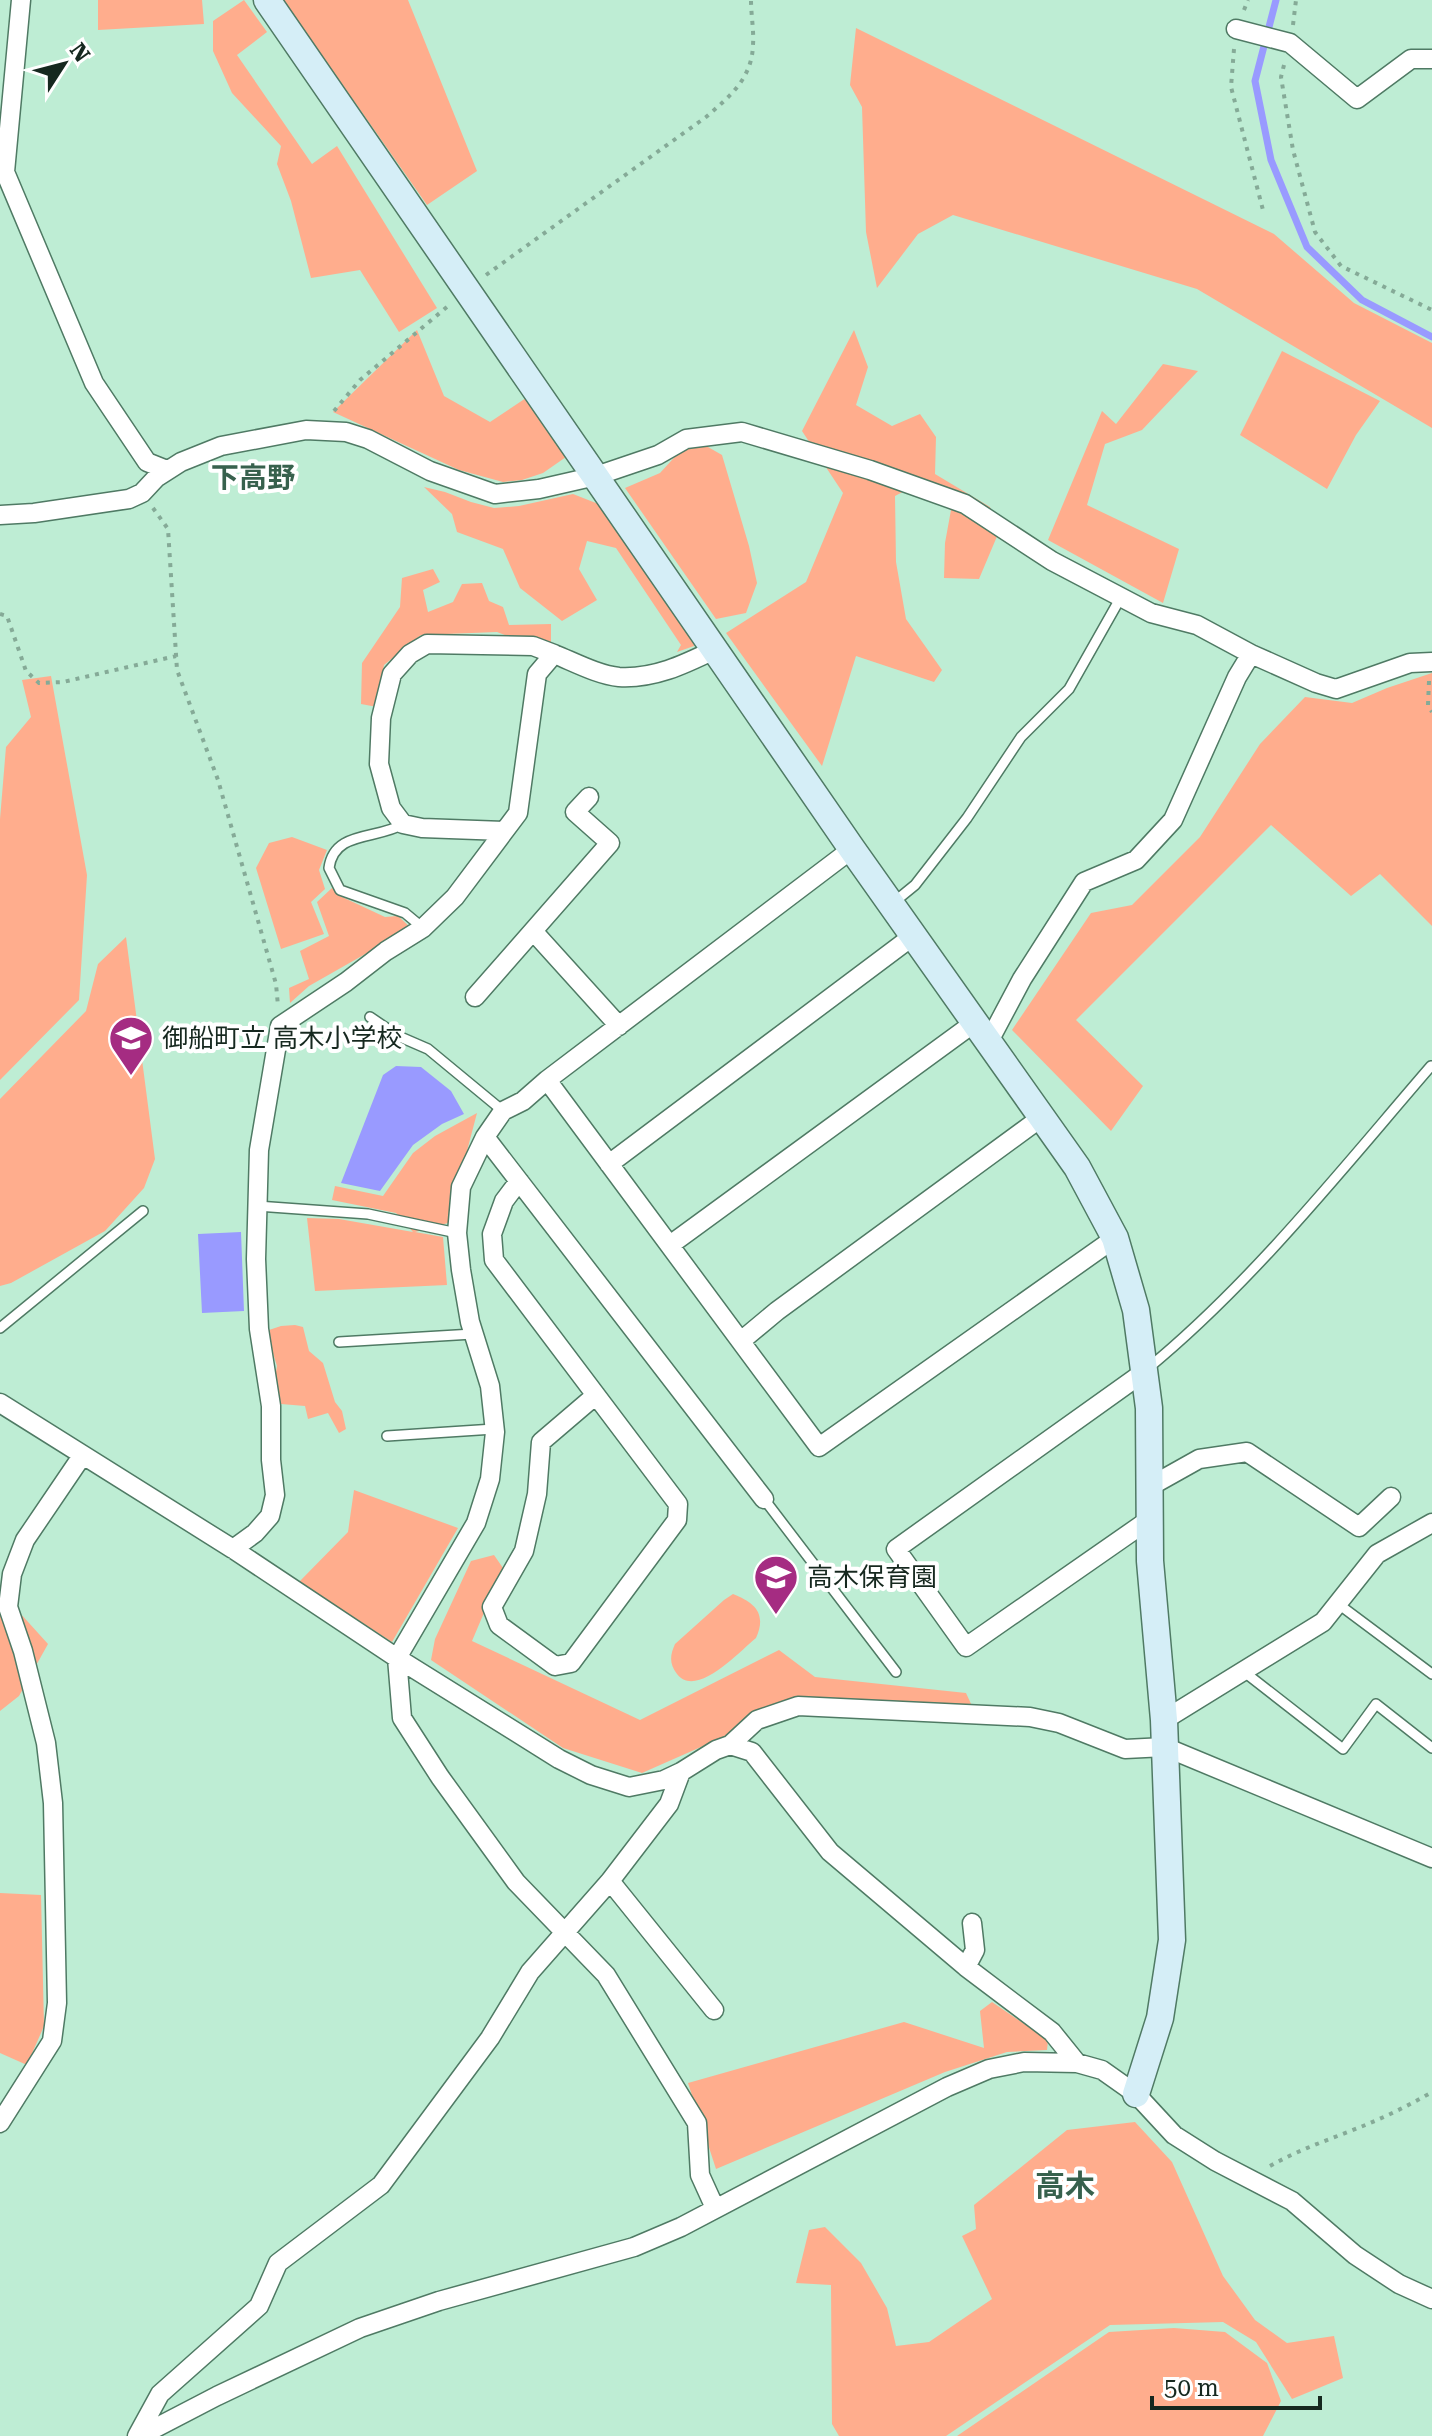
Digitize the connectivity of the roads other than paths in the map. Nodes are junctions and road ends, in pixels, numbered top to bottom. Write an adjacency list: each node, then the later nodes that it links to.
1 (21, 0): 5 (street)
2 (267, 0): 6 (street)
3 (1236, 29): 4 (street)
4 (1432, 59)
5 (167, 470): 6 (street); 7 (street)
6 (596, 476): 8 (street); 9 (street)
7 (0, 515)
8 (1121, 597): 11 (street); 17 (lane)
9 (716, 649): 10 (street); 16 (street)
10 (554, 654): 14 (street); 15 (street)
11 (1251, 654): 12 (street); 24 (street)
12 (1430, 662)
13 (589, 797): 19 (street)
14 (403, 824): 15 (street); 18 (lane)
15 (504, 831): 18 (street)
16 (852, 849): 17 (street); 23 (street)
17 (890, 905): 20 (street)
18 (423, 928): 32 (street)
19 (533, 931): 21 (street); 23 (street)
20 (913, 936): 24 (street); 30 (street)
21 (475, 997)
22 (370, 1017): 27 (lane)
23 (619, 1026): 26 (street)
24 (981, 1033): 28 (street); 36 (street)
25 (1431, 1066): 41 (lane)
26 (547, 1080): 27 (street); 30 (street)
27 (503, 1111): 29 (street)
28 (1042, 1117): 35 (street); 39 (street)
29 (485, 1137): 31 (street); 34 (street)
30 (609, 1164): 36 (street)
31 (519, 1181): 42 (street); 49 (street)
32 (257, 1206): 34 (lane); 52 (street)
33 (143, 1211): 37 (lane)
34 (457, 1233): 38 (street)
35 (1115, 1238): 39 (street); 41 (street)
36 (670, 1245): 39 (street)
37 (0, 1328)
38 (473, 1334): 40 (lane); 44 (street)
39 (741, 1341)
40 (339, 1342)
41 (1144, 1372): 47 (street); 50 (street)
42 (596, 1395): 42 (street)
43 (0, 1403): 46 (street)
44 (494, 1429): 45 (lane); 54 (street)
45 (387, 1436)
46 (82, 1456): 52 (street); 71 (street)
47 (1149, 1487): 48 (street); 50 (street)
48 (1391, 1497)
49 (764, 1499): 56 (lane)
50 (1150, 1519): 58 (street)
51 (1432, 1523): 53 (street)
52 (233, 1549): 54 (street)
53 (1337, 1603): 55 (street); 57 (lane)
54 (397, 1658): 62 (street); 66 (street)
55 (1243, 1671): 58 (street); 61 (lane)
56 (896, 1672)
57 (1432, 1674)
58 (1164, 1720): 60 (street)
59 (730, 1745): 60 (street); 62 (street); 67 (street)
60 (1165, 1747): 63 (street); 70 (street)
61 (1432, 1748)
62 (681, 1772): 64 (street)
63 (1432, 1858)
64 (610, 1881): 66 (street); 68 (street)
65 (972, 1923): 67 (street)
66 (563, 1933): 72 (street); 74 (street)
67 (966, 1967): 69 (street)
68 (714, 2010)
69 (1077, 2063): 70 (street); 72 (street)
70 (1136, 2094): 73 (street)
71 (0, 2123)
72 (715, 2208): 74 (street)
73 (1432, 2299)
74 (138, 2436)

